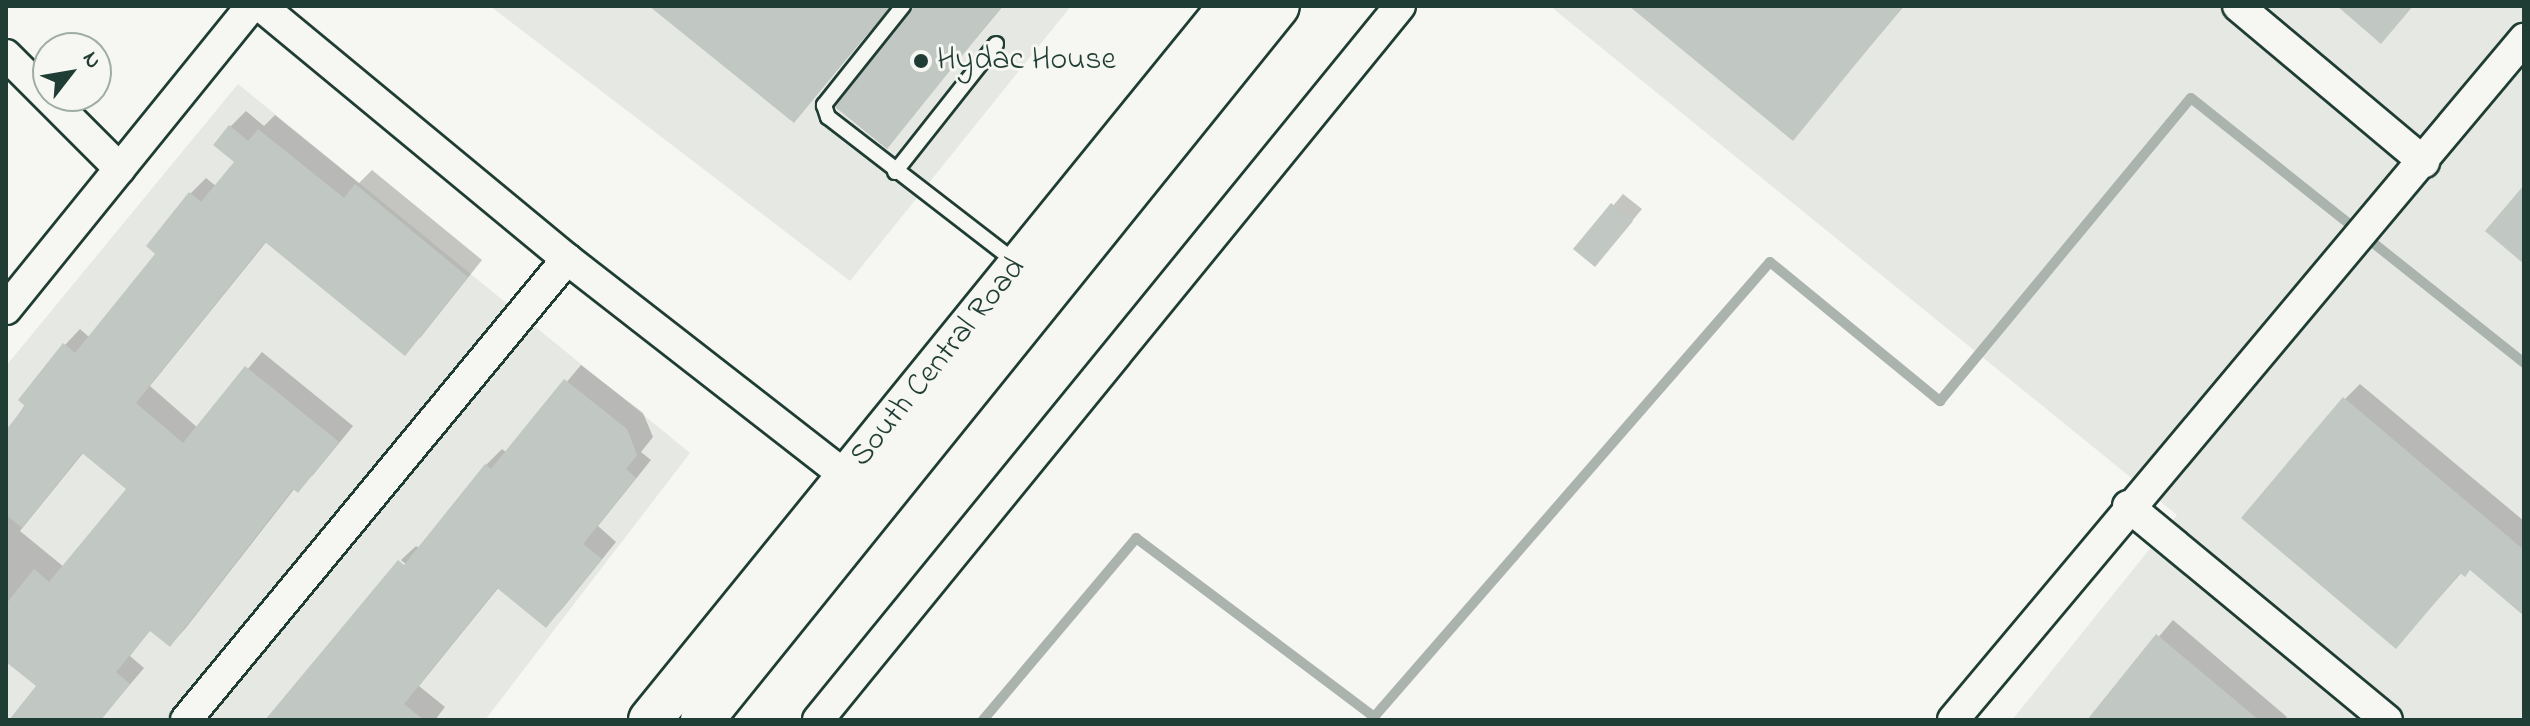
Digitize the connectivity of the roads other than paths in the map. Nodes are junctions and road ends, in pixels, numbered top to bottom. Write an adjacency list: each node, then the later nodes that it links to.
1 (251, 6): 11 (street)
2 (261, 6): 14 (street)
3 (903, 6): 13 (lane)
4 (1230, 6): 15 (main road, South Central Road)
5 (1278, 6): 17 (main road, South Central Road)
6 (1400, 6): 22 (street)
7 (2238, 6): 12 (street)
8 (2524, 39): 12 (street)
9 (996, 44): 13 (lane)
10 (6, 55): 11 (street)
11 (120, 169): 16 (street)
12 (2416, 171): 18 (street)
13 (895, 172): 15 (lane)
14 (567, 259): 17 (street); 19 (street)
15 (1019, 265): 17 (main road, South Central Road)
16 (6, 309)
17 (862, 490): 20 (main road, South Central Road); 21 (main road, South Central Road)
18 (2128, 506): 23 (street); 24 (street)
19 (186, 720)
20 (650, 720)
21 (702, 720)
22 (818, 720)
23 (1953, 720)
24 (2387, 720)

